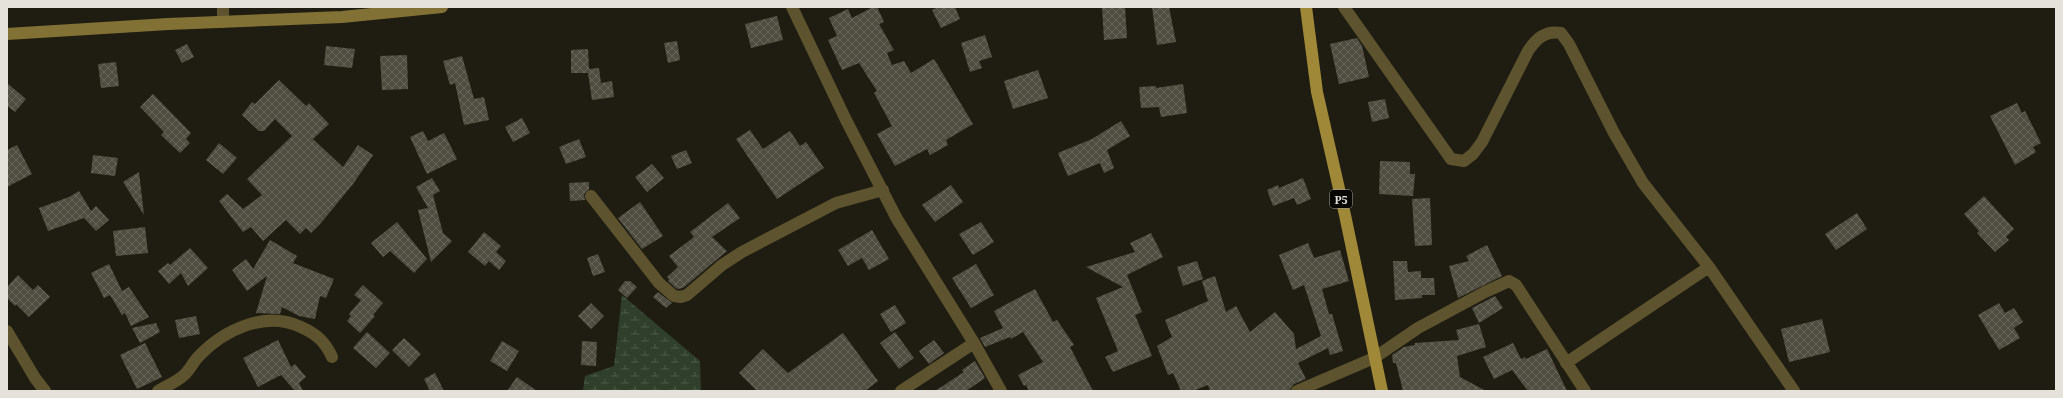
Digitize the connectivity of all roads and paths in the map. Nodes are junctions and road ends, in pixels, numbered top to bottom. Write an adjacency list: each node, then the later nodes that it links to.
1 (223, 7): 6 (street)
2 (442, 7): 6 (street)
3 (792, 7): 8 (street)
4 (1306, 7): 14 (main road, P5)
5 (1344, 7): 10 (street)
6 (223, 22): 7 (street)
7 (7, 34)
8 (883, 190): 9 (street); 12 (street)
9 (591, 196)
10 (1709, 267): 15 (street); 23 (street)
11 (7, 331): 16 (street)
12 (974, 343): 18 (street); 19 (street)
13 (332, 357): 17 (street)
14 (1374, 358): 15 (street); 20 (street); 21 (main road, P5)
15 (1566, 363): 22 (street)
16 (45, 391)
17 (158, 391)
18 (901, 391)
19 (1001, 391)
20 (1297, 391)
21 (1382, 391)
22 (1585, 391)
23 (1794, 391)

